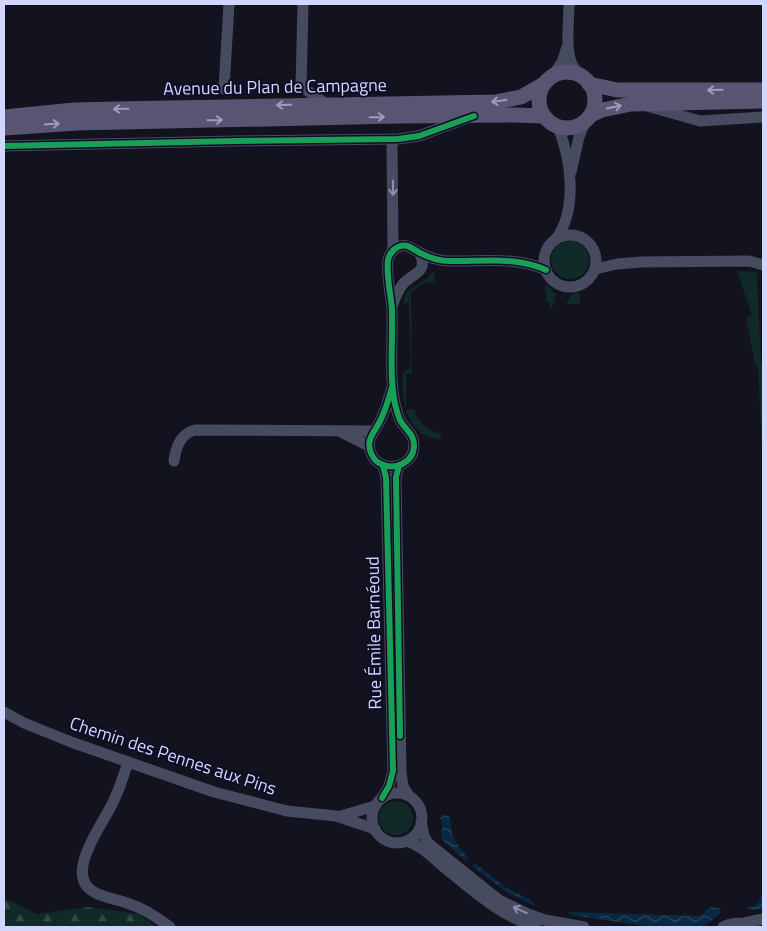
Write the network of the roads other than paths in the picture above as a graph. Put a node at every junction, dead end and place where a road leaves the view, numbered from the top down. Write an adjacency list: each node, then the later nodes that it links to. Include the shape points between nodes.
1 (229, 4): 7 (street)
2 (302, 4): 10 (street, via 301,86)
3 (569, 4): 4 (street)
4 (568, 33): 5 (street, via 564,58); 6 (street, via 570,59)
5 (548, 80): 6 (main road, via 564,72); 10 (main road, Avenue du Plan de Campagne, one-way to 10, via 521,97 495,102); 13 (main road, via 540,90 539,104)
6 (586, 80): 8 (main road, one-way to 6, via 617,90); 16 (main road, via 594,96)
7 (224, 89)
8 (763, 90)
9 (763, 101): 11 (main road)
10 (326, 104): 14 (main road, Avenue du Plan de Campagne, one-way to 14, via 74,110)
11 (638, 104): 15 (street, via 700,121); 16 (main road, one-way to 11, via 610,108)
12 (474, 116): 13 (main road, Avenue du Plan de Campagne); 18 (main road, Avenue du Plan de Campagne, one-way to 12); 19 (street, via 419,136)
13 (544, 116): 17 (main road)
14 (4, 117)
15 (763, 117)
16 (588, 118): 17 (main road, via 573,128); 22 (street, via 579,137)
17 (558, 126): 22 (street)
18 (10, 127): 20 (street)
19 (392, 139): 20 (street); 26 (street, one-way to 26)
20 (49, 144): 21 (street)
21 (4, 146)
22 (570, 178): 23 (street)
23 (570, 208): 24 (street); 25 (street)
24 (581, 236): 25 (street, via 572,234); 29 (street, via 593,247)
25 (556, 239): 27 (street)
26 (393, 250): 28 (street, via 409,246); 33 (street)
27 (547, 250): 30 (street); 37 (street)
28 (419, 252): 31 (street); 36 (street)
29 (596, 255): 32 (street); 35 (street)
30 (515, 261): 31 (street); 37 (street)
31 (446, 262): 36 (street, Rue Émile Barnéoud)
32 (628, 262): 34 (street, via 749,260); 35 (street)
33 (388, 266): 38 (street, via 398,278); 39 (street, Rue Émile Barnéoud)
34 (763, 266)
35 (595, 269): 37 (street, via 587,280 574,286 557,282)
36 (420, 270): 38 (street, Rue Émile Barnéoud)
37 (546, 270)
38 (408, 279): 39 (street, Rue Émile Barnéoud, via 396,295)
39 (392, 308): 40 (street, Rue Émile Barnéoud)
40 (392, 387): 41 (street, Rue Émile Barnéoud, via 397,414); 42 (street, Rue Émile Barnéoud)
41 (404, 426): 42 (street, via 391,422); 47 (street, Rue Émile Barnéoud, via 412,437 413,450 407,461)
42 (376, 429): 43 (street); 44 (street, Rue Émile Barnéoud)
43 (339, 431): 44 (street); 45 (street, via 195,430 181,438)
44 (369, 446): 46 (street, Rue Émile Barnéoud, via 372,457)
45 (174, 461)
46 (383, 465): 47 (street); 51 (street, Rue Émile Barnéoud, via 386,478 392,771 389,786)
47 (399, 466): 50 (street, Rue Émile Barnéoud, via 396,477 401,773)
48 (4, 712): 49 (street, Chemin des Pennes aux Pins, via 40,730)
49 (128, 762): 52 (street, Chemin des Pennes aux Pins, via 249,802 306,814); 58 (street, via 81,873 85,885 96,894 138,907)
50 (409, 796): 51 (street, via 396,793); 53 (street, via 420,809)
51 (378, 802): 52 (street, Chemin des Pennes aux Pins, via 361,811); 54 (street, via 372,822)
52 (336, 816): 54 (street, Chemin des Pennes aux Pins)
53 (421, 822): 55 (street, via 419,830); 60 (street, one-way to 53, via 546,920 498,900 428,843)
54 (375, 829): 55 (street, via 387,841)
55 (407, 841): 59 (street, via 422,849 499,910)
56 (763, 919): 57 (street)
57 (748, 925): 61 (street, via 736,923)
58 (170, 927)
59 (536, 927)
60 (584, 927)
61 (724, 927)

